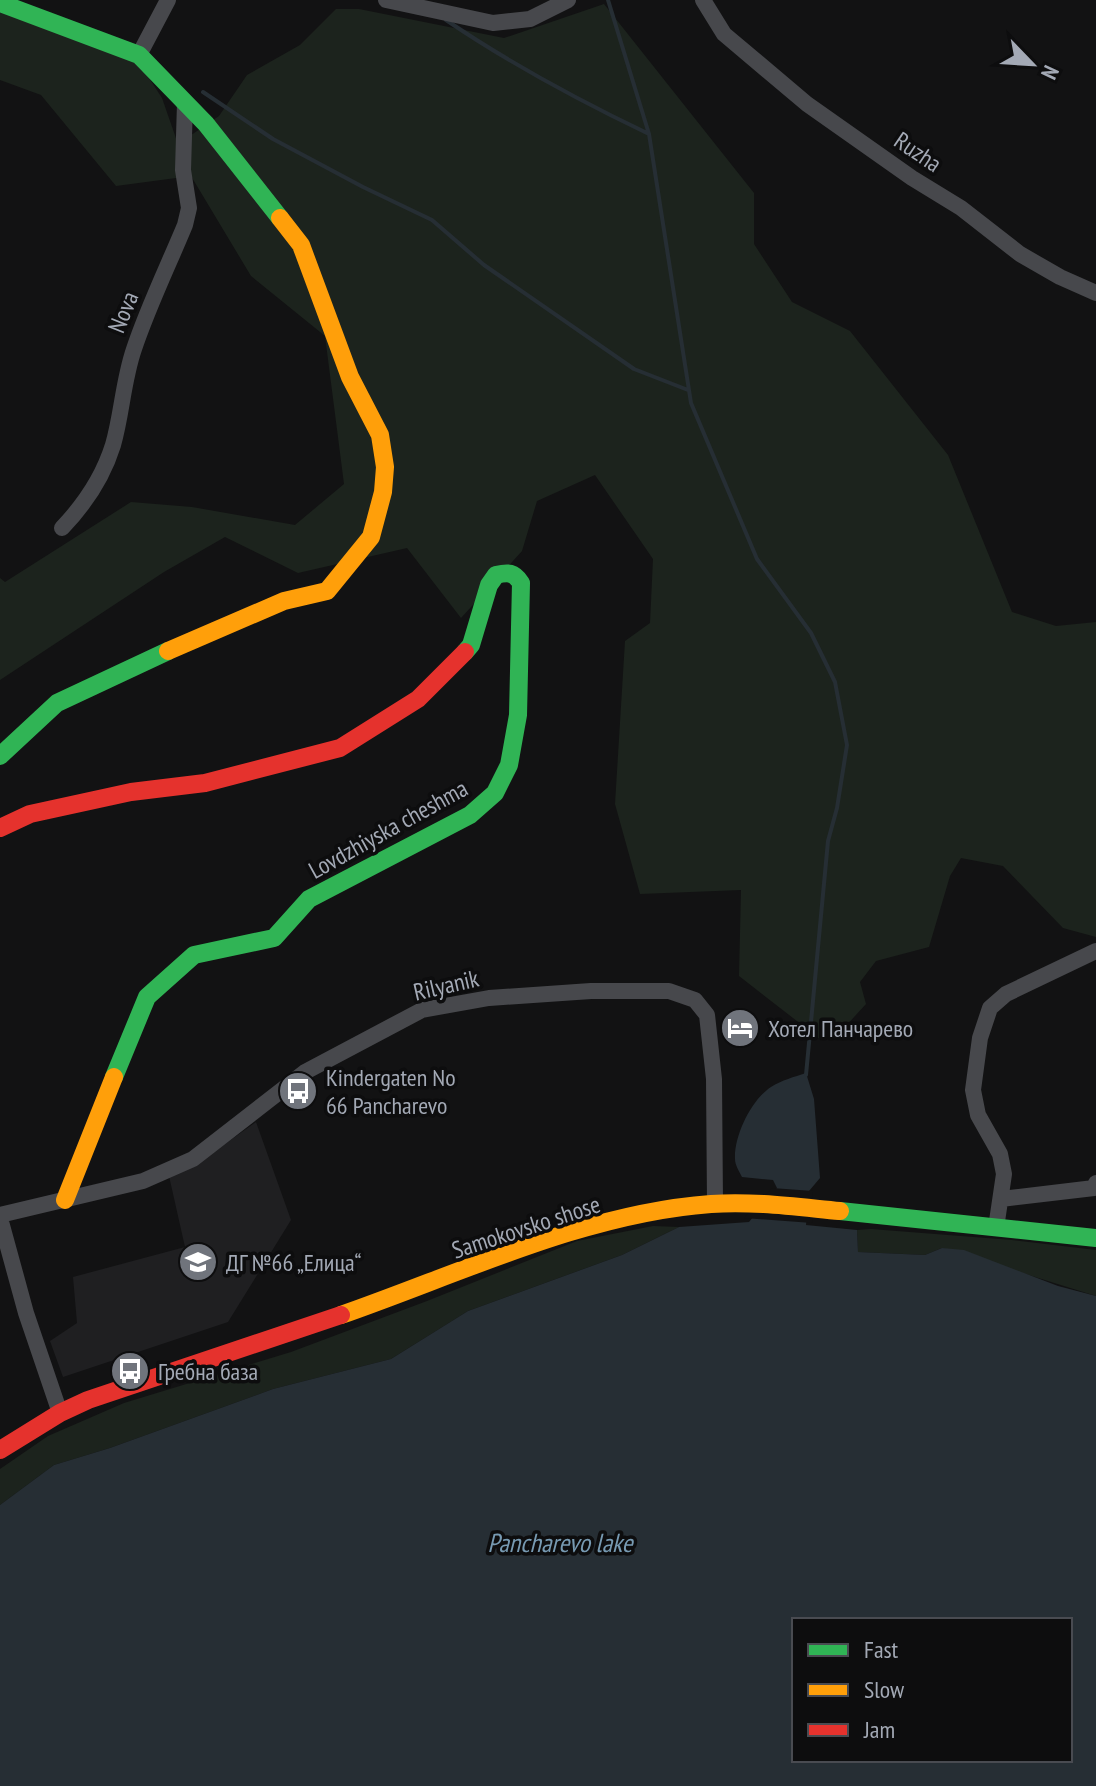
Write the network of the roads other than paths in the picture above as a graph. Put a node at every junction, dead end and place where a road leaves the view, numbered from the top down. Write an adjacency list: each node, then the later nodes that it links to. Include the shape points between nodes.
1 (168, 0): 6 (street)
2 (386, 0): 3 (street, via 493,23 530,19)
3 (568, 0)
4 (703, 0): 8 (street, Ruzha, via 724,34 807,104 1020,254)
5 (0, 3): 6 (street)
6 (139, 55): 7 (street)
7 (185, 103): 9 (street, Nova, via 185,225 125,375 113,445 94,488); 10 (street, via 301,245 350,377 380,435 385,467 375,526 327,591 284,601 57,703)
8 (1096, 293)
9 (62, 528)
10 (0, 756)
11 (0, 828): 15 (street, Lovdzhiyska cheshma, via 30,814 131,792 205,783 340,748 418,699 471,645 496,575 508,572 521,583 520,704 508,771 500,787 470,815 309,899 274,938 194,955 161,982 147,997)
12 (1096, 951): 14 (street, via 1006,994 990,1008 973,1090 978,1115 1000,1154)
13 (1096, 1183): 14 (street, via 1094,1188)
14 (1001, 1199): 18 (street)
15 (65, 1200): 16 (street, Rilyanik, via 143,1181 193,1159 305,1072 422,1010 489,998 669,991 695,1000 707,1015 714,1079); 17 (street, Rilyanik)
16 (715, 1204): 18 (street, Samokovsko shose, via 758,1203); 20 (street, Samokovsko shose, via 583,1231)
17 (0, 1217): 20 (street)
18 (996, 1228): 19 (street, Samokovsko shose)
19 (1096, 1238)
20 (60, 1413): 21 (street, Samokovsko shose)
21 (0, 1450)

